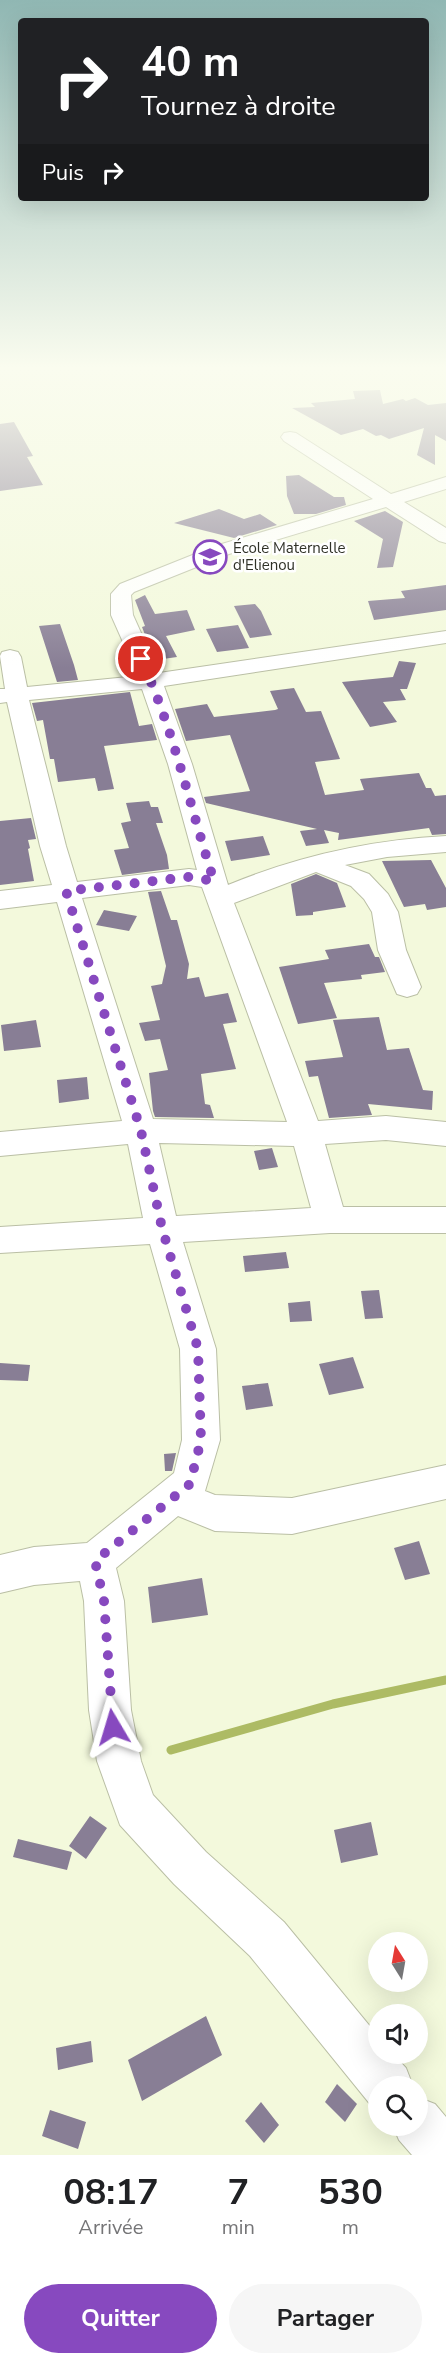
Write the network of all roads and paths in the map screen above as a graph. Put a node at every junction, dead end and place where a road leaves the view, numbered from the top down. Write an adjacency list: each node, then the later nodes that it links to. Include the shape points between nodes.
1 (334, 467): 3 (street)
2 (446, 483): 3 (street)
3 (388, 502): 4 (street); 7 (street, via 222,550 127,588 121,594 122,615)
4 (446, 537)
5 (446, 637): 7 (street)
6 (10, 657): 8 (street)
7 (151, 681): 8 (street); 11 (street)
8 (8, 696): 12 (street)
9 (446, 844): 10 (street, via 373,850)
10 (315, 863): 11 (street); 14 (street, via 360,880 375,894 385,912 392,950)
11 (217, 890): 12 (street, via 189,877); 16 (street)
12 (66, 891): 13 (street); 15 (street)
13 (0, 900)
14 (407, 987)
15 (141, 1131): 16 (street); 18 (street); 21 (street)
16 (307, 1134): 17 (street, via 386,1128); 19 (street)
17 (446, 1134)
18 (0, 1144)
19 (330, 1220): 20 (street); 21 (street)
20 (446, 1220)
21 (162, 1228): 22 (street); 24 (street, via 198,1349 201,1440 190,1484)
22 (0, 1240)
23 (446, 1482): 24 (street, via 292,1516 215,1513)
24 (176, 1497): 25 (street)
25 (95, 1561): 26 (street, via 34,1566); 27 (street, via 104,1601 110,1710 119,1761 136,1809 190,1868 267,1939)
26 (0, 1574)
27 (380, 2076)
28 (428, 2135): 29 (street)
29 (445, 2155)

